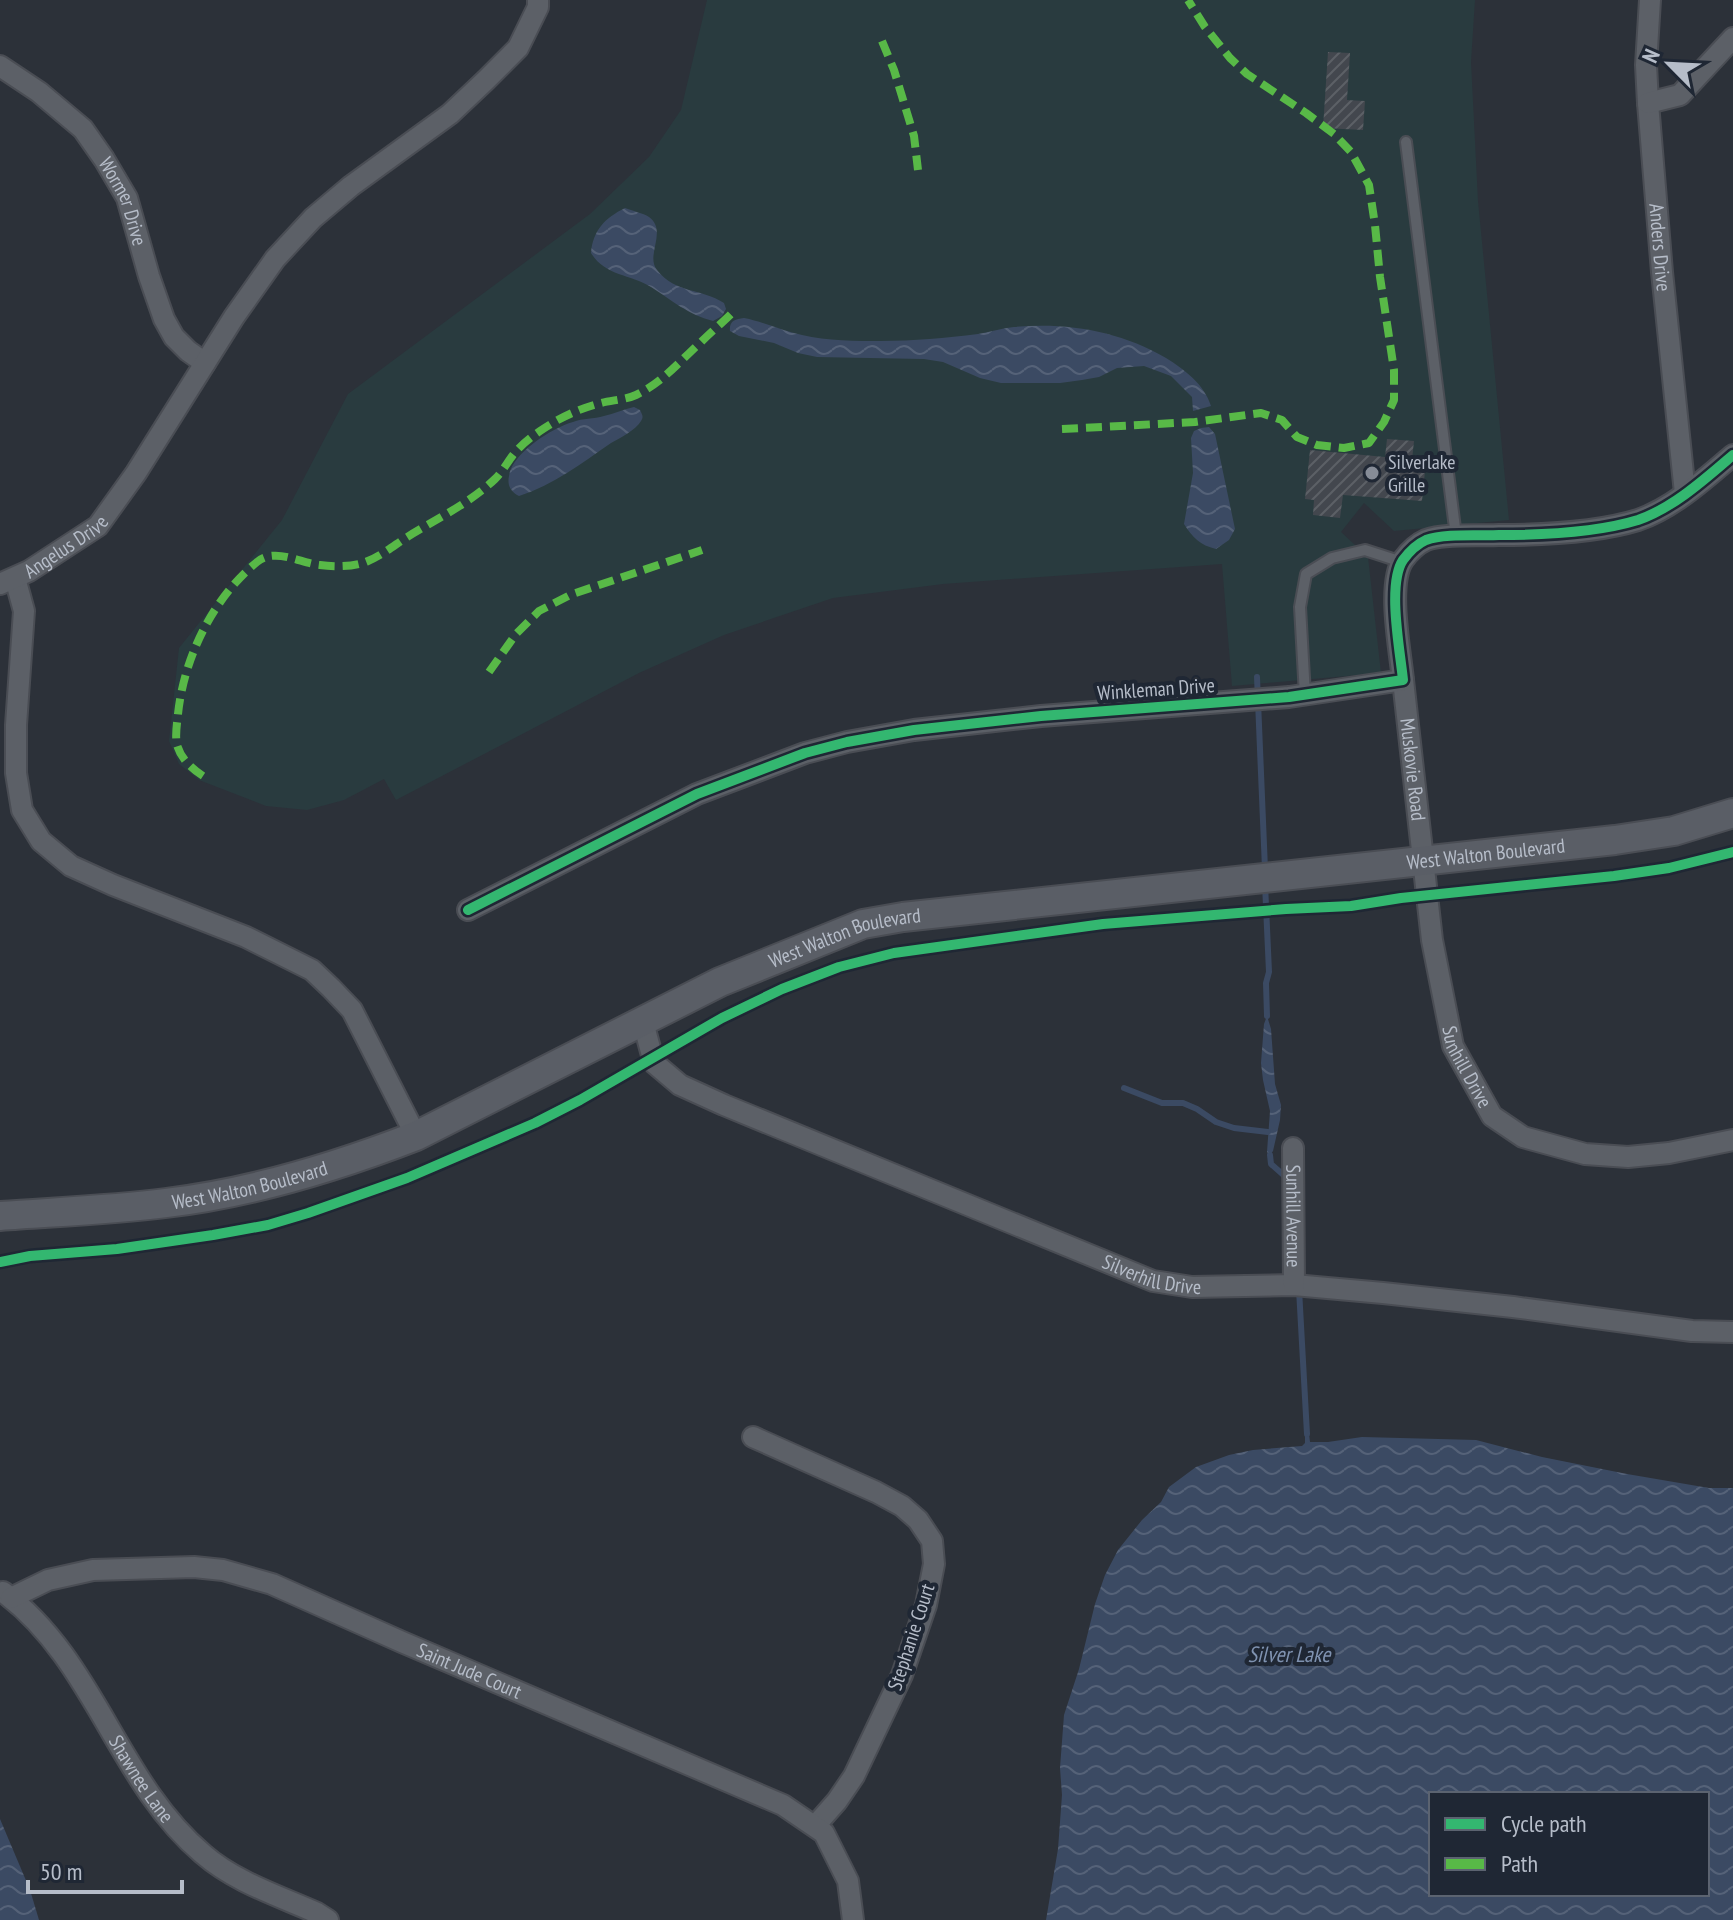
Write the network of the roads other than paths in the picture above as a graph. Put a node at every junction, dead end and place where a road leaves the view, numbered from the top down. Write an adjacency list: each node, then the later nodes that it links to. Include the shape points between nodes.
1 (538, 0): 7 (street, Angelus Drive, via 518,48 486,80 450,114 313,218 275,259)
2 (1650, 0): 5 (street, Anders Drive)
3 (1733, 38): 5 (street, via 1680,95)
4 (0, 66): 7 (street, Wormer Drive, via 83,129 127,198 164,319 174,337)
5 (1648, 103): 9 (street, Anders Drive)
6 (1406, 142): 10 (lane)
7 (205, 363): 12 (street, Angelus Drive, via 98,526)
8 (1733, 455): 9 (street)
9 (1685, 493): 10 (street, via 1646,516 1604,528)
10 (1456, 536): 11 (street, via 1426,540)
11 (1402, 562): 13 (street, via 1394,589); 14 (lane, via 1365,550 1332,558 1306,574 1300,607)
12 (7, 581): 19 (street, Angelus Drive, via 24,611 16,773 22,810 41,841 71,866 246,937 312,970 352,1010)
13 (1403, 680): 14 (street, Winkleman Drive); 16 (street, Muskovie Road)
14 (1305, 695): 17 (street, Winkleman Drive, via 1041,716 847,742 697,794)
15 (1733, 813): 16 (main road, West Walton Boulevard, via 1674,831)
16 (1424, 861): 18 (main road, West Walton Boulevard, via 863,924 720,982); 20 (street, Sunhill Drive, via 1432,940 1453,1046 1492,1116 1523,1137 1585,1154 1628,1157)
17 (468, 910)
18 (643, 1022): 19 (main road, West Walton Boulevard); 23 (street, Silverhill Drive, via 654,1063 680,1085 1153,1281 1192,1287)
19 (416, 1136): 22 (main road, West Walton Boulevard, via 255,1187 167,1203)
20 (1733, 1140)
21 (1293, 1148): 23 (street, Sunhill Avenue)
22 (0, 1216)
23 (1294, 1285): 24 (street, Silverhill Drive)
24 (1733, 1332)
25 (753, 1437): 27 (street, Stephanie Court, via 902,1506 932,1541 934,1564 926,1605 902,1675 854,1776)
26 (5, 1594): 27 (street, Saint Jude Court, via 93,1570 194,1567 272,1584 753,1791); 28 (street, Shawnee Lane, via 43,1628 150,1794 201,1853 222,1870)
27 (815, 1826): 29 (street, Saint Jude Court, via 824,1833 848,1881)
28 (328, 1920)
29 (853, 1920)

